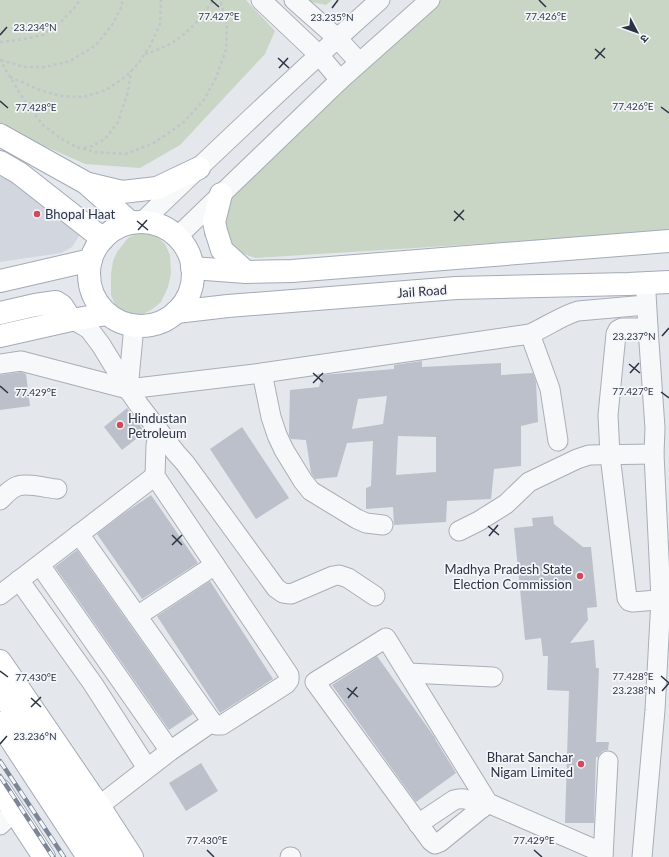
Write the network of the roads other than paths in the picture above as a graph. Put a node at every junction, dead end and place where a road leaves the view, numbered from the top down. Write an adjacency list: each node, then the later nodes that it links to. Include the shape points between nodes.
1 (261, 0): 6 (street)
2 (294, 0): 5 (street)
3 (380, 0): 5 (street)
4 (430, 0): 7 (street)
5 (337, 38): 6 (street); 7 (street)
6 (318, 55): 8 (street); 11 (street)
7 (359, 62): 8 (street)
8 (340, 80): 13 (street)
9 (0, 135): 12 (main road)
10 (0, 162): 16 (main road, via 19,173)
11 (199, 168): 12 (main road, via 157,188 122,192); 14 (street)
12 (86, 183): 14 (main road)
13 (220, 194): 15 (street); 21 (main road, via 214,222 222,250)
14 (136, 223): 15 (main road, via 154,224); 16 (main road, via 119,227)
15 (177, 237): 20 (main road, via 186,249)
16 (103, 239): 18 (main road)
17 (669, 241): 21 (main road, via 292,271)
18 (91, 260): 19 (main road); 30 (main road, via 88,277 91,288 97,302)
19 (68, 265): 22 (main road); 25 (main road, via 60,277)
20 (192, 268): 21 (main road); 28 (main road, via 192,287)
21 (246, 272)
22 (0, 281)
23 (669, 282): 24 (main road, Jail Road)
24 (646, 283): 27 (street); 28 (main road, Jail Road, via 456,288)
25 (55, 292): 26 (main road, via 28,289); 29 (main road, via 35,305); 31 (main road)
26 (0, 294)
27 (646, 305): 33 (street); 34 (street, via 578,310)
28 (176, 312): 32 (main road, via 172,316 144,326)
29 (0, 313)
30 (107, 314): 31 (main road); 32 (main road, via 119,322)
31 (73, 320): 35 (main road); 39 (street, via 89,329)
32 (134, 326): 39 (street)
33 (648, 328): 41 (street); 44 (street, via 622,328 616,334 608,415)
34 (530, 334): 38 (street); 42 (street, via 550,389)
35 (9, 335): 36 (street)
36 (21, 361): 37 (street); 39 (street)
37 (0, 364)
38 (262, 373): 39 (street); 48 (street, via 277,435 303,481 311,491 357,519)
39 (128, 389): 40 (street)
40 (156, 427): 45 (street); 55 (street, via 276,588 283,593 291,594 340,575)
41 (662, 428): 43 (street)
42 (558, 441)
43 (654, 454): 44 (street); 56 (street)
44 (610, 455): 49 (street, via 577,458 529,482 506,504); 56 (street, via 627,598 632,602)
45 (155, 476): 50 (street); 52 (street)
46 (57, 489): 47 (street, via 17,486)
47 (0, 500)
48 (383, 525)
49 (459, 531)
50 (79, 534): 51 (street); 57 (street)
51 (40, 564): 53 (street); 59 (street)
52 (215, 565): 57 (street); 68 (street, via 289,680 222,725)
53 (19, 580): 54 (street); 60 (street)
54 (0, 596)
55 (375, 596)
56 (665, 599): 58 (street)
57 (137, 616): 68 (street)
58 (664, 639): 67 (street)
59 (93, 641): 60 (street); 62 (street)
60 (73, 656): 65 (street)
61 (0, 661): 74 (main road)
62 (113, 671): 65 (street); 70 (street)
63 (408, 673): 64 (street); 75 (street); 77 (street, via 386,638 315,682)
64 (493, 677)
65 (93, 684): 72 (street)
66 (0, 691): 81 (main road)
67 (662, 711): 83 (street)
68 (212, 722): 70 (street)
69 (0, 723): 80 (main road)
70 (170, 752): 72 (street)
71 (608, 761): 78 (street)
72 (147, 768): 74 (street)
73 (0, 790): 76 (main road)
74 (99, 806): 82 (main road)
75 (485, 806): 77 (street, via 459,798); 77 (street, via 436,844 431,842); 78 (street)
76 (7, 818): 79 (main road)
77 (418, 824)
78 (603, 855)
79 (44, 857)
80 (88, 857)
81 (112, 857)
82 (132, 857)
83 (642, 857)

